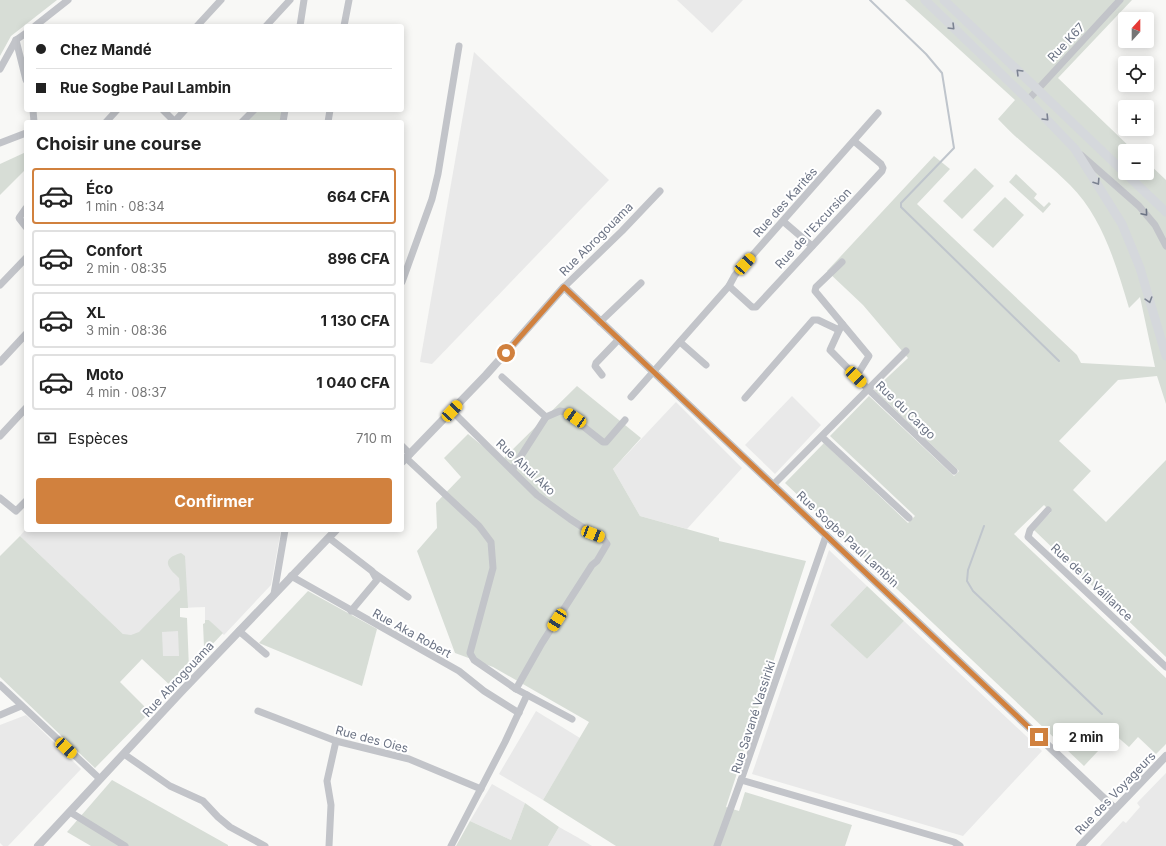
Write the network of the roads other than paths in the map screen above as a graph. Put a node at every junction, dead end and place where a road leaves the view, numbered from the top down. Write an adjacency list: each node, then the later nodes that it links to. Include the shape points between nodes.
1 (68, 0): 9 (street)
2 (221, 0): 10 (street)
3 (290, 0): 11 (street)
4 (304, 0): 12 (street)
5 (349, 0): 13 (street)
6 (925, 0): 20 (main road, one-way to 20)
7 (944, 0): 19 (main road, one-way to 7)
8 (1120, 0): 19 (street, Rue K67)
9 (38, 24)
10 (199, 24)
11 (268, 24)
12 (300, 24)
13 (344, 24)
14 (24, 34): 15 (street)
15 (16, 40): 17 (street); 18 (street)
16 (460, 46): 47 (street, via 435,186)
17 (0, 69)
18 (24, 72)
19 (1037, 90): 20 (street, Rue K67); 26 (main road)
20 (1028, 100): 31 (main road, one-way to 31)
21 (115, 112): 27 (street)
22 (165, 112): 28 (street)
23 (183, 112): 29 (street)
24 (252, 112): 30 (street)
25 (878, 113): 33 (street, Rue des Karités)
26 (1068, 119): 31 (main road); 36 (main road)
27 (108, 120)
28 (173, 120)
29 (177, 120)
30 (244, 120)
31 (1056, 129): 35 (main road)
32 (24, 134): 34 (street)
33 (854, 141): 41 (street, Rue des Karités); 44 (street, Rue de l'Excursion, via 881,164 882,171)
34 (0, 143)
35 (1075, 149): 43 (street, one-way to 43, via 1139,206 1155,225); 58 (main road, one-way to 58, via 1122,224 1140,268)
36 (1118, 166)
37 (1132, 180): 40 (main road)
38 (660, 191): 51 (street, Rue Abrogouama)
39 (24, 211): 42 (street, via 19,218)
40 (1166, 212)
41 (784, 222): 44 (street); 50 (street, Rue des Karités, via 735,275)
42 (24, 224)
43 (1166, 244)
44 (812, 246): 50 (street, Rue de l'Excursion, via 756,306 752,307)
45 (842, 262): 53 (street, via 815,291)
46 (24, 263): 49 (street)
47 (404, 276)
48 (641, 282): 52 (street)
49 (0, 285)
50 (729, 286): 56 (street, Rue des Karités)
51 (564, 287): 52 (street, Rue Sogbe Paul Lambin); 69 (street, Rue Abrogouama)
52 (600, 322): 55 (street, Rue Sogbe Paul Lambin)
53 (840, 327): 64 (street, Rue du Cargo, via 830,350); 64 (street, via 869,356); 67 (street, via 813,320)
54 (24, 336): 59 (street)
55 (619, 339): 61 (street, Rue Sogbe Paul Lambin); 62 (street, via 596,363 595,366)
56 (680, 342): 60 (street); 61 (street, Rue des Karités)
57 (906, 352): 65 (street)
58 (1166, 356)
59 (0, 362)
60 (706, 365)
61 (654, 373): 66 (street, Rue des Karités); 77 (street, Rue Sogbe Paul Lambin)
62 (602, 375)
63 (502, 377): 70 (street)
64 (856, 377): 65 (street, Rue du Cargo)
65 (868, 390): 73 (street); 76 (street, Rue du Cargo)
66 (631, 397)
67 (745, 398)
68 (24, 410): 72 (street)
69 (452, 411): 74 (street, Rue Abrogouama); 75 (street, Rue Ahui Ako)
70 (546, 417): 71 (street, via 560,411 565,412 603,442 611,438); 75 (street)
71 (625, 420)
72 (0, 436)
73 (822, 437): 77 (street); 81 (street)
74 (406, 458): 95 (street, via 479,526 491,542 493,568 470,653 474,660)
75 (512, 470): 95 (street, Rue Ahui Ako, via 537,495 593,534 602,537 607,544 542,643)
76 (954, 471)
77 (773, 485): 84 (street, Rue Sogbe Paul Lambin)
78 (0, 498): 79 (street, via 16,511)
79 (24, 503)
80 (1048, 510): 93 (street, Rue de la Vaillance, via 1030,530 1028,536)
81 (909, 518)
82 (285, 532): 88 (street)
83 (334, 532): 85 (street, Rue Abrogouama)
84 (826, 536): 106 (street, Rue Savané Vassiriki); 108 (street, Rue Sogbe Paul Lambin)
85 (329, 538): 86 (street); 87 (street, Rue Abrogouama)
86 (372, 572): 89 (street); 90 (street, via 377,580)
87 (291, 576): 88 (street, Rue Abrogouama); 90 (street, Rue Aka Robert)
88 (274, 594): 91 (street, Rue Abrogouama)
89 (408, 597)
90 (351, 611): 99 (street, Rue Aka Robert, via 459,671 484,691)
91 (239, 631): 92 (street); 103 (street, Rue Abrogouama)
92 (266, 654)
93 (1166, 667)
94 (0, 685): 97 (street)
95 (516, 689): 96 (street)
96 (527, 695): 99 (street); 101 (street)
97 (21, 706): 100 (street); 105 (street)
98 (258, 711): 102 (street, Rue des Oies)
99 (519, 713): 107 (street)
100 (0, 715)
101 (572, 719)
102 (336, 741): 107 (street, Rue des Oies, via 375,749 409,760); 113 (street, via 327,781 331,805)
103 (124, 754): 105 (street, Rue Abrogouama); 112 (street, via 170,786 202,801 230,827)
104 (1166, 756): 108 (street, Rue des Voyageurs)
105 (100, 779): 109 (street, Rue Abrogouama)
106 (741, 780): 115 (street); 116 (street, Rue Savané Vassiriki, via 954,842)
107 (481, 789): 114 (street)
108 (1115, 809): 117 (street, Rue des Voyageurs)
109 (70, 812): 110 (street, Rue Abrogouama); 111 (street)
110 (38, 846)
111 (125, 846)
112 (265, 846)
113 (329, 846)
114 (451, 846)
115 (717, 846)
116 (960, 846)
117 (1080, 846)

